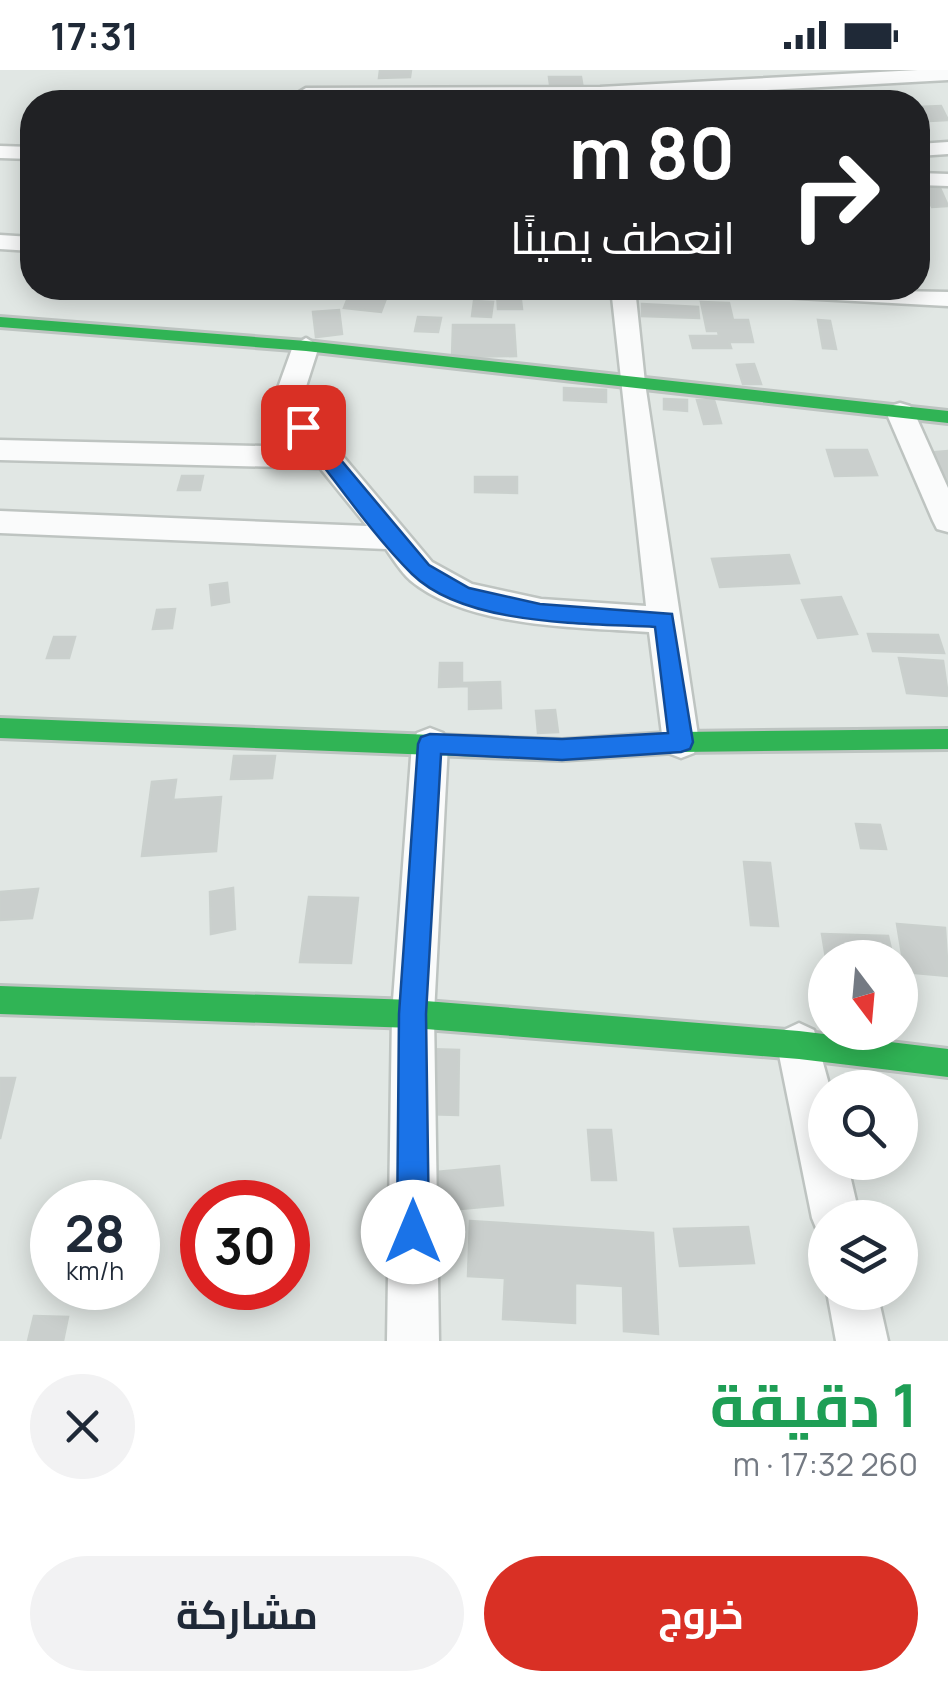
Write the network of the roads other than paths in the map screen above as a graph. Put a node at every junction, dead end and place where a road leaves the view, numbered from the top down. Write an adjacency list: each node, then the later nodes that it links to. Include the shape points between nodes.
1 (948, 74): 2 (street)
2 (716, 90)
3 (624, 300): 6 (street)
4 (0, 322): 5 (street)
5 (306, 346): 6 (street); 10 (street, via 289,396)
6 (632, 383): 7 (street); 14 (street)
7 (900, 412): 8 (street); 11 (street)
8 (948, 417)
9 (0, 450): 10 (street)
10 (328, 458): 13 (street)
11 (948, 521)
12 (0, 522): 13 (street)
13 (392, 538): 14 (street, via 422,571 464,596 540,612)
14 (665, 620): 17 (street)
15 (0, 728): 18 (street)
16 (948, 739): 17 (street)
17 (681, 742): 18 (street, via 562,750)
18 (430, 744): 20 (street)
19 (0, 1000): 20 (street)
20 (412, 1014): 21 (street); 25 (street)
21 (798, 1045): 22 (street); 23 (street)
22 (948, 1063)
23 (832, 1200)
24 (856, 1310): 26 (street)
25 (413, 1341)
26 (862, 1341)

